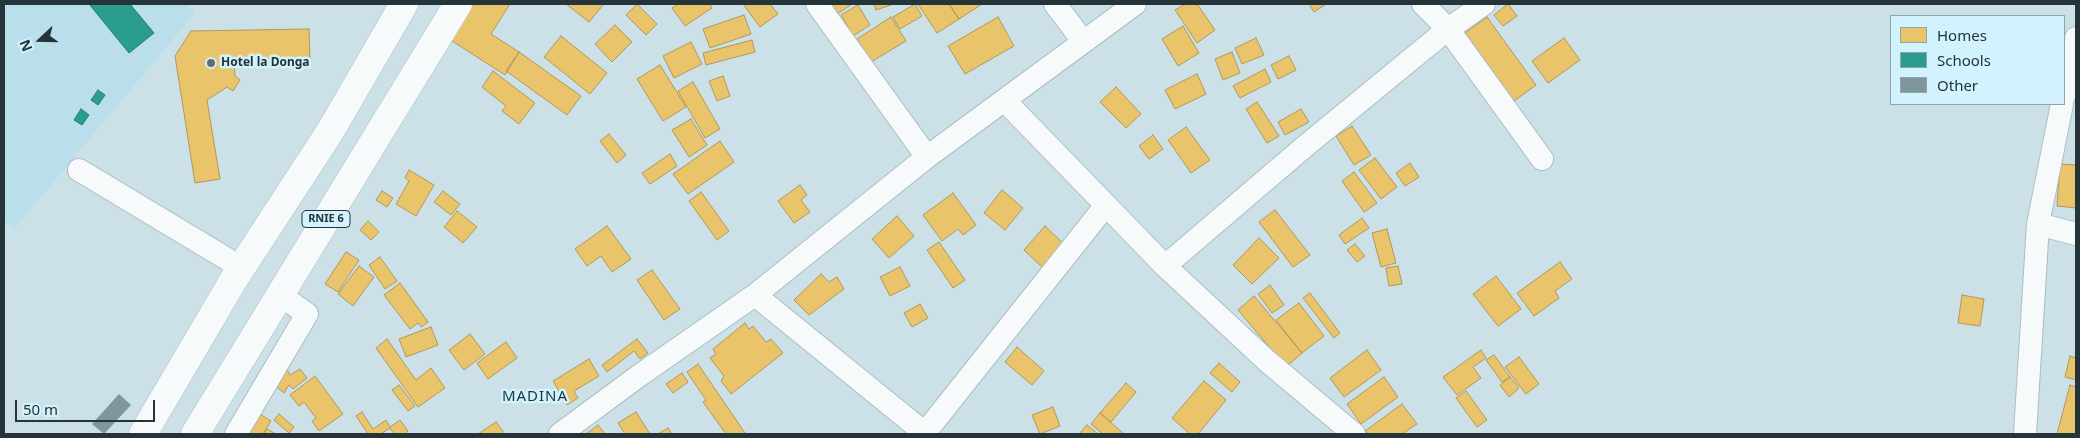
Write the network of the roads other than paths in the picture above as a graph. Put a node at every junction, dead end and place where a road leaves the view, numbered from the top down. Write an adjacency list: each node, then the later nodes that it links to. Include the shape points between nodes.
1 (404, 4): 14 (main road)
2 (458, 4): 15 (main road, RNIE 6)
3 (817, 4): 16 (street)
4 (1055, 4): 10 (street)
5 (1135, 4): 10 (street)
6 (1423, 4): 8 (street)
7 (1484, 4): 8 (street)
8 (1448, 29): 17 (street); 22 (street)
9 (2076, 38): 11 (street)
10 (1083, 41): 12 (street)
11 (2065, 91)
12 (1005, 101): 16 (street); 19 (street)
13 (2062, 105): 20 (street)
14 (331, 130): 15 (main road); 23 (main road)
15 (365, 154): 24 (main road, RNIE 6)
16 (927, 157): 25 (street)
17 (1542, 159)
18 (79, 170): 23 (street)
19 (1106, 205): 22 (street); 30 (street)
20 (2038, 224): 21 (street); 32 (street)
21 (2076, 234)
22 (1165, 266): 31 (street, via 1267,361)
23 (242, 268): 26 (main road)
24 (279, 294): 27 (main road, RNIE 6); 28 (street, via 307,314)
25 (755, 295): 29 (street); 30 (street)
26 (143, 434)
27 (195, 434)
28 (236, 434)
29 (560, 434)
30 (925, 434)
31 (1354, 434)
32 (2025, 434)

